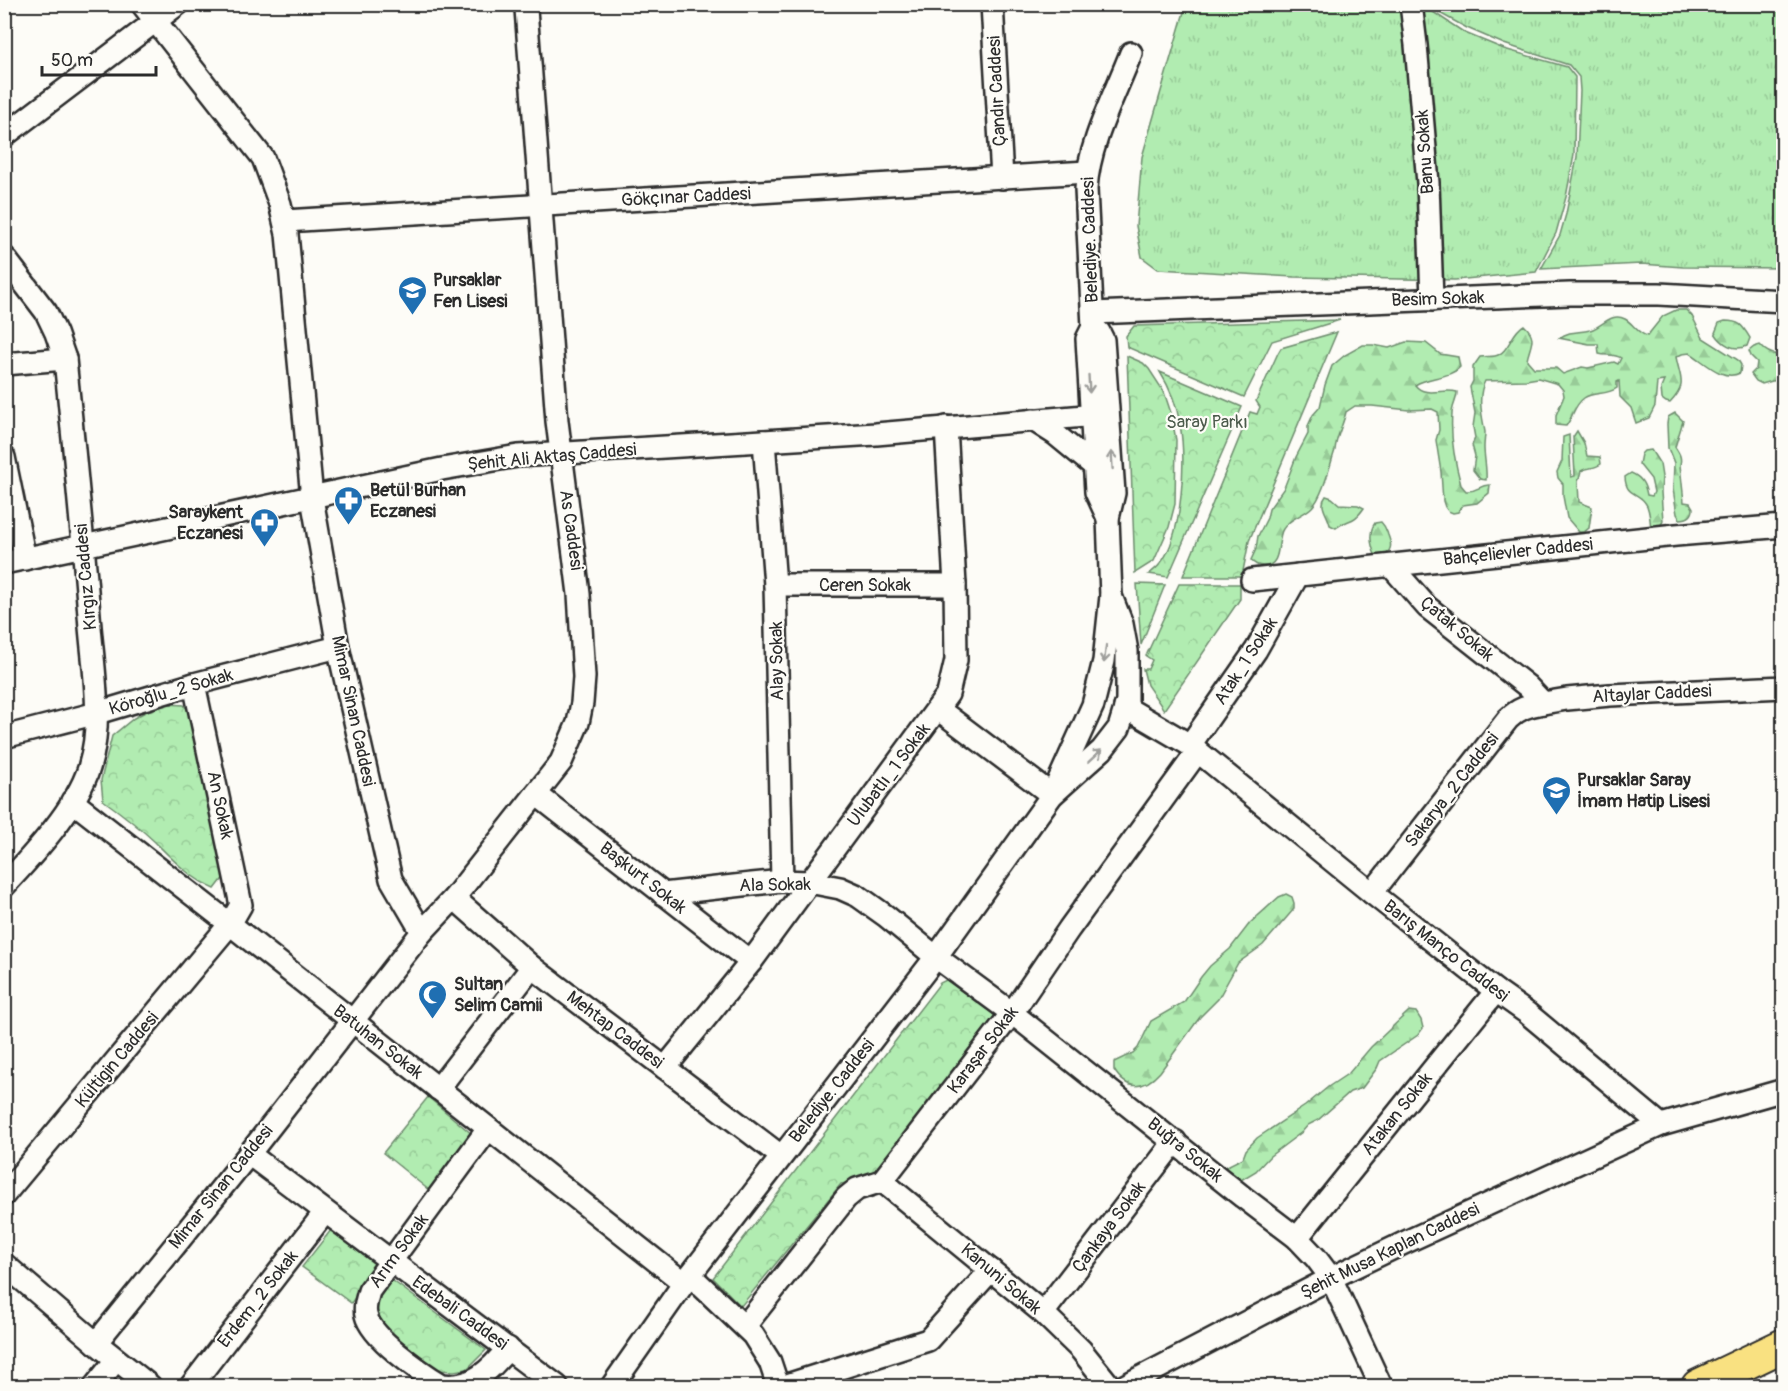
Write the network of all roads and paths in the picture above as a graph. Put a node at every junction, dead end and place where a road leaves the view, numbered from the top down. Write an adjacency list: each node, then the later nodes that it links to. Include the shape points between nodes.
1 (142, 4): 6 (street, Mimar Sinan Caddesi)
2 (178, 4): 6 (street)
3 (524, 4): 11 (street, As Caddesi)
4 (992, 4): 10 (street, Çandır Caddesi)
5 (1411, 4): 14 (street, Banu Sokak, via 1428,183)
6 (155, 21): 8 (street); 12 (street, Mimar Sinan Caddesi, via 263,158)
7 (1131, 53): 9 (street, Belediye. Caddesi, via 1093,147)
8 (4, 136)
9 (1087, 172): 10 (street, Gökçınar Caddesi); 16 (street, Belediye. Caddesi)
10 (1002, 178): 11 (street, Gökçınar Caddesi)
11 (541, 206): 12 (street, Gökçınar Caddesi); 23 (street, As Caddesi)
12 (285, 221): 26 (street, Mimar Sinan Caddesi)
13 (4, 257): 17 (street, Kırgız Caddesi, via 46,312)
14 (1432, 300): 15 (street, Besim Sokak, via 1619,294); 16 (street, Besim Sokak)
15 (1784, 301)
16 (1093, 320): 19 (street, Belediye. Caddesi, via 1103,340)
17 (65, 358): 18 (street); 29 (street, Kırgız Caddesi)
18 (4, 364)
19 (1099, 415): 20 (street, Şehit Ali Aktaş Caddesi); 25 (street, Belediye. Caddesi); 27 (street, Belediye. Caddesi, one-way to 19, via 1114,493)
20 (1033, 420): 21 (street, Şehit Ali Aktaş Caddesi); 25 (street)
21 (946, 427): 22 (street, Şehit Ali Aktaş Caddesi); 35 (street, Ulubatlı_1 Sokak)
22 (764, 441): 23 (street, Şehit Ali Aktaş Caddesi); 34 (street, Alay Sokak)
23 (561, 453): 26 (street, Şehit Ali Aktaş Caddesi, via 461,465); 46 (street, As Caddesi, via 579,594 584,677 578,723 561,762)
24 (4, 457): 30 (street)
25 (1094, 466): 27 (street, Belediye. Caddesi, via 1096,492)
26 (312, 498): 29 (street, Şehit Ali Aktaş Caddesi); 37 (street, Mimar Sinan Caddesi)
27 (1108, 518): 36 (street, Belediye. Caddesi)
28 (1784, 526): 31 (street, Bahçelievler Caddesi)
29 (84, 547): 30 (street, Şehit Ali Aktaş Caddesi); 43 (street, Kırgız Caddesi)
30 (15, 561)
31 (1391, 566): 32 (street, Bahçelievler Caddesi); 40 (street, Çatak Sokak, via 1427,607)
32 (1298, 575): 33 (street, Bahçelievler Caddesi); 45 (street, Atak_1 Sokak)
33 (1252, 580)
34 (775, 585): 35 (street, Ceren Sokak); 49 (street, Alay Sokak)
35 (955, 585): 42 (street, Ulubatlı_1 Sokak, via 956,660 948,694)
36 (1111, 596): 41 (street, via 1127,651); 47 (street, one-way to 47, via 1104,661 1094,705)
37 (338, 647): 38 (street, Köroğlu_2 Sokak); 56 (street, Mimar Sinan Caddesi, via 391,879)
38 (194, 684): 43 (street, Köroğlu_2 Sokak); 55 (street, An Sokak, via 241,905)
39 (1784, 687): 40 (street, Altaylar Caddesi, via 1610,695)
40 (1543, 703): 52 (street, Sakarya_2 Caddesi, via 1516,710 1508,718)
41 (1125, 707): 45 (street, Barış Manço Caddesi); 47 (street, one-way to 41, via 1102,750 1119,728)
42 (938, 710): 47 (street); 50 (street, Ulubatlı_1 Sokak)
43 (97, 714): 44 (street, Köroğlu_2 Sokak); 48 (street, Kırgız Caddesi, via 89,769)
44 (4, 737)
45 (1194, 748): 52 (street, Barış Manço Caddesi); 61 (street, Karaşar Sokak)
46 (536, 794): 53 (street, Başkurt Sokak); 54 (street, As Caddesi)
47 (1052, 795): 57 (street, Belediye. Caddesi)
48 (72, 801): 51 (street, Kırgız Caddesi, via 59,823); 55 (street, Batuhan Sokak)
49 (782, 881): 50 (street, Ala Sokak); 53 (street, Ala Sokak)
50 (809, 882): 57 (street, Ala Sokak, via 858,896); 58 (street, Ulubatlı_1 Sokak)
51 (4, 886)
52 (1372, 893): 60 (street, Barış Manço Caddesi)
53 (663, 894): 58 (street, Başkurt Sokak)
54 (454, 898): 56 (street, As Caddesi); 59 (street, Mehtap Caddesi)
55 (230, 924): 62 (street, Batuhan Sokak); 72 (street, Kültigin Caddesi)
56 (422, 932): 62 (street, Mimar Sinan Caddesi)
57 (936, 957): 61 (street, Buğra Sokak); 70 (street, Belediye. Caddesi)
58 (751, 962): 63 (street, Ulubatlı_1 Sokak)
59 (532, 967): 63 (street, Mehtap Caddesi); 64 (street)
60 (1496, 991): 66 (street, Barış Manço Caddesi); 74 (street, Atakan Sokak)
61 (1012, 1013): 68 (street, Buğra Sokak); 71 (street, Karaşar Sokak)
62 (352, 1022): 64 (street, Batuhan Sokak); 69 (street, Mimar Sinan Caddesi)
63 (665, 1068): 70 (street, Mehtap Caddesi)
64 (438, 1089): 67 (street, Batuhan Sokak)
65 (1784, 1090): 66 (street)
66 (1661, 1125): 78 (street, Şehit Musa Kaplan Caddesi)
67 (488, 1129): 75 (street, Arım Sokak); 79 (street, Batuhan Sokak)
68 (1175, 1141): 74 (street, Buğra Sokak); 80 (street, Çankaya Sokak)
69 (249, 1154): 73 (street, Edebali Caddesi); 82 (street, Mimar Sinan Caddesi)
70 (781, 1156): 79 (street, Belediye. Caddesi)
71 (882, 1181): 77 (street, Kanuni Sokak); 81 (street, via 857,1189 846,1198)
72 (4, 1195)
73 (325, 1212): 75 (street, Edebali Caddesi); 89 (street, Erdem_2 Sokak)
74 (1297, 1238): 78 (street, Buğra Sokak)
75 (391, 1262): 84 (street, Edebali Caddesi); 84 (street, Arım Sokak, via 369,1291 366,1314 370,1327 432,1379 442,1385 465,1384 494,1366)
76 (7, 1270): 82 (street)
77 (991, 1270): 80 (street, Kanuni Sokak); 93 (street, via 928,1340)
78 (1330, 1278): 95 (street, Şehit Musa Kaplan Caddesi); 96 (street, Buğra Sokak)
79 (687, 1279): 81 (street, Batuhan Sokak); 91 (street, Belediye. Caddesi)
80 (1043, 1313): 94 (street, Kanuni Sokak)
81 (745, 1326): 92 (street, Batuhan Sokak, via 770,1362)
82 (96, 1343): 85 (street)
83 (1784, 1345): 97 (highway)
84 (508, 1348): 90 (street, Edebali Caddesi)
85 (116, 1360): 87 (street); 88 (street)
86 (1784, 1369): 98 (highway)
87 (95, 1386)
88 (150, 1386)
89 (191, 1386)
90 (557, 1386)
91 (612, 1386)
92 (778, 1386)
93 (784, 1386)
94 (1110, 1386)
95 (1124, 1386)
96 (1381, 1386)
97 (1698, 1386)
98 (1738, 1386)

